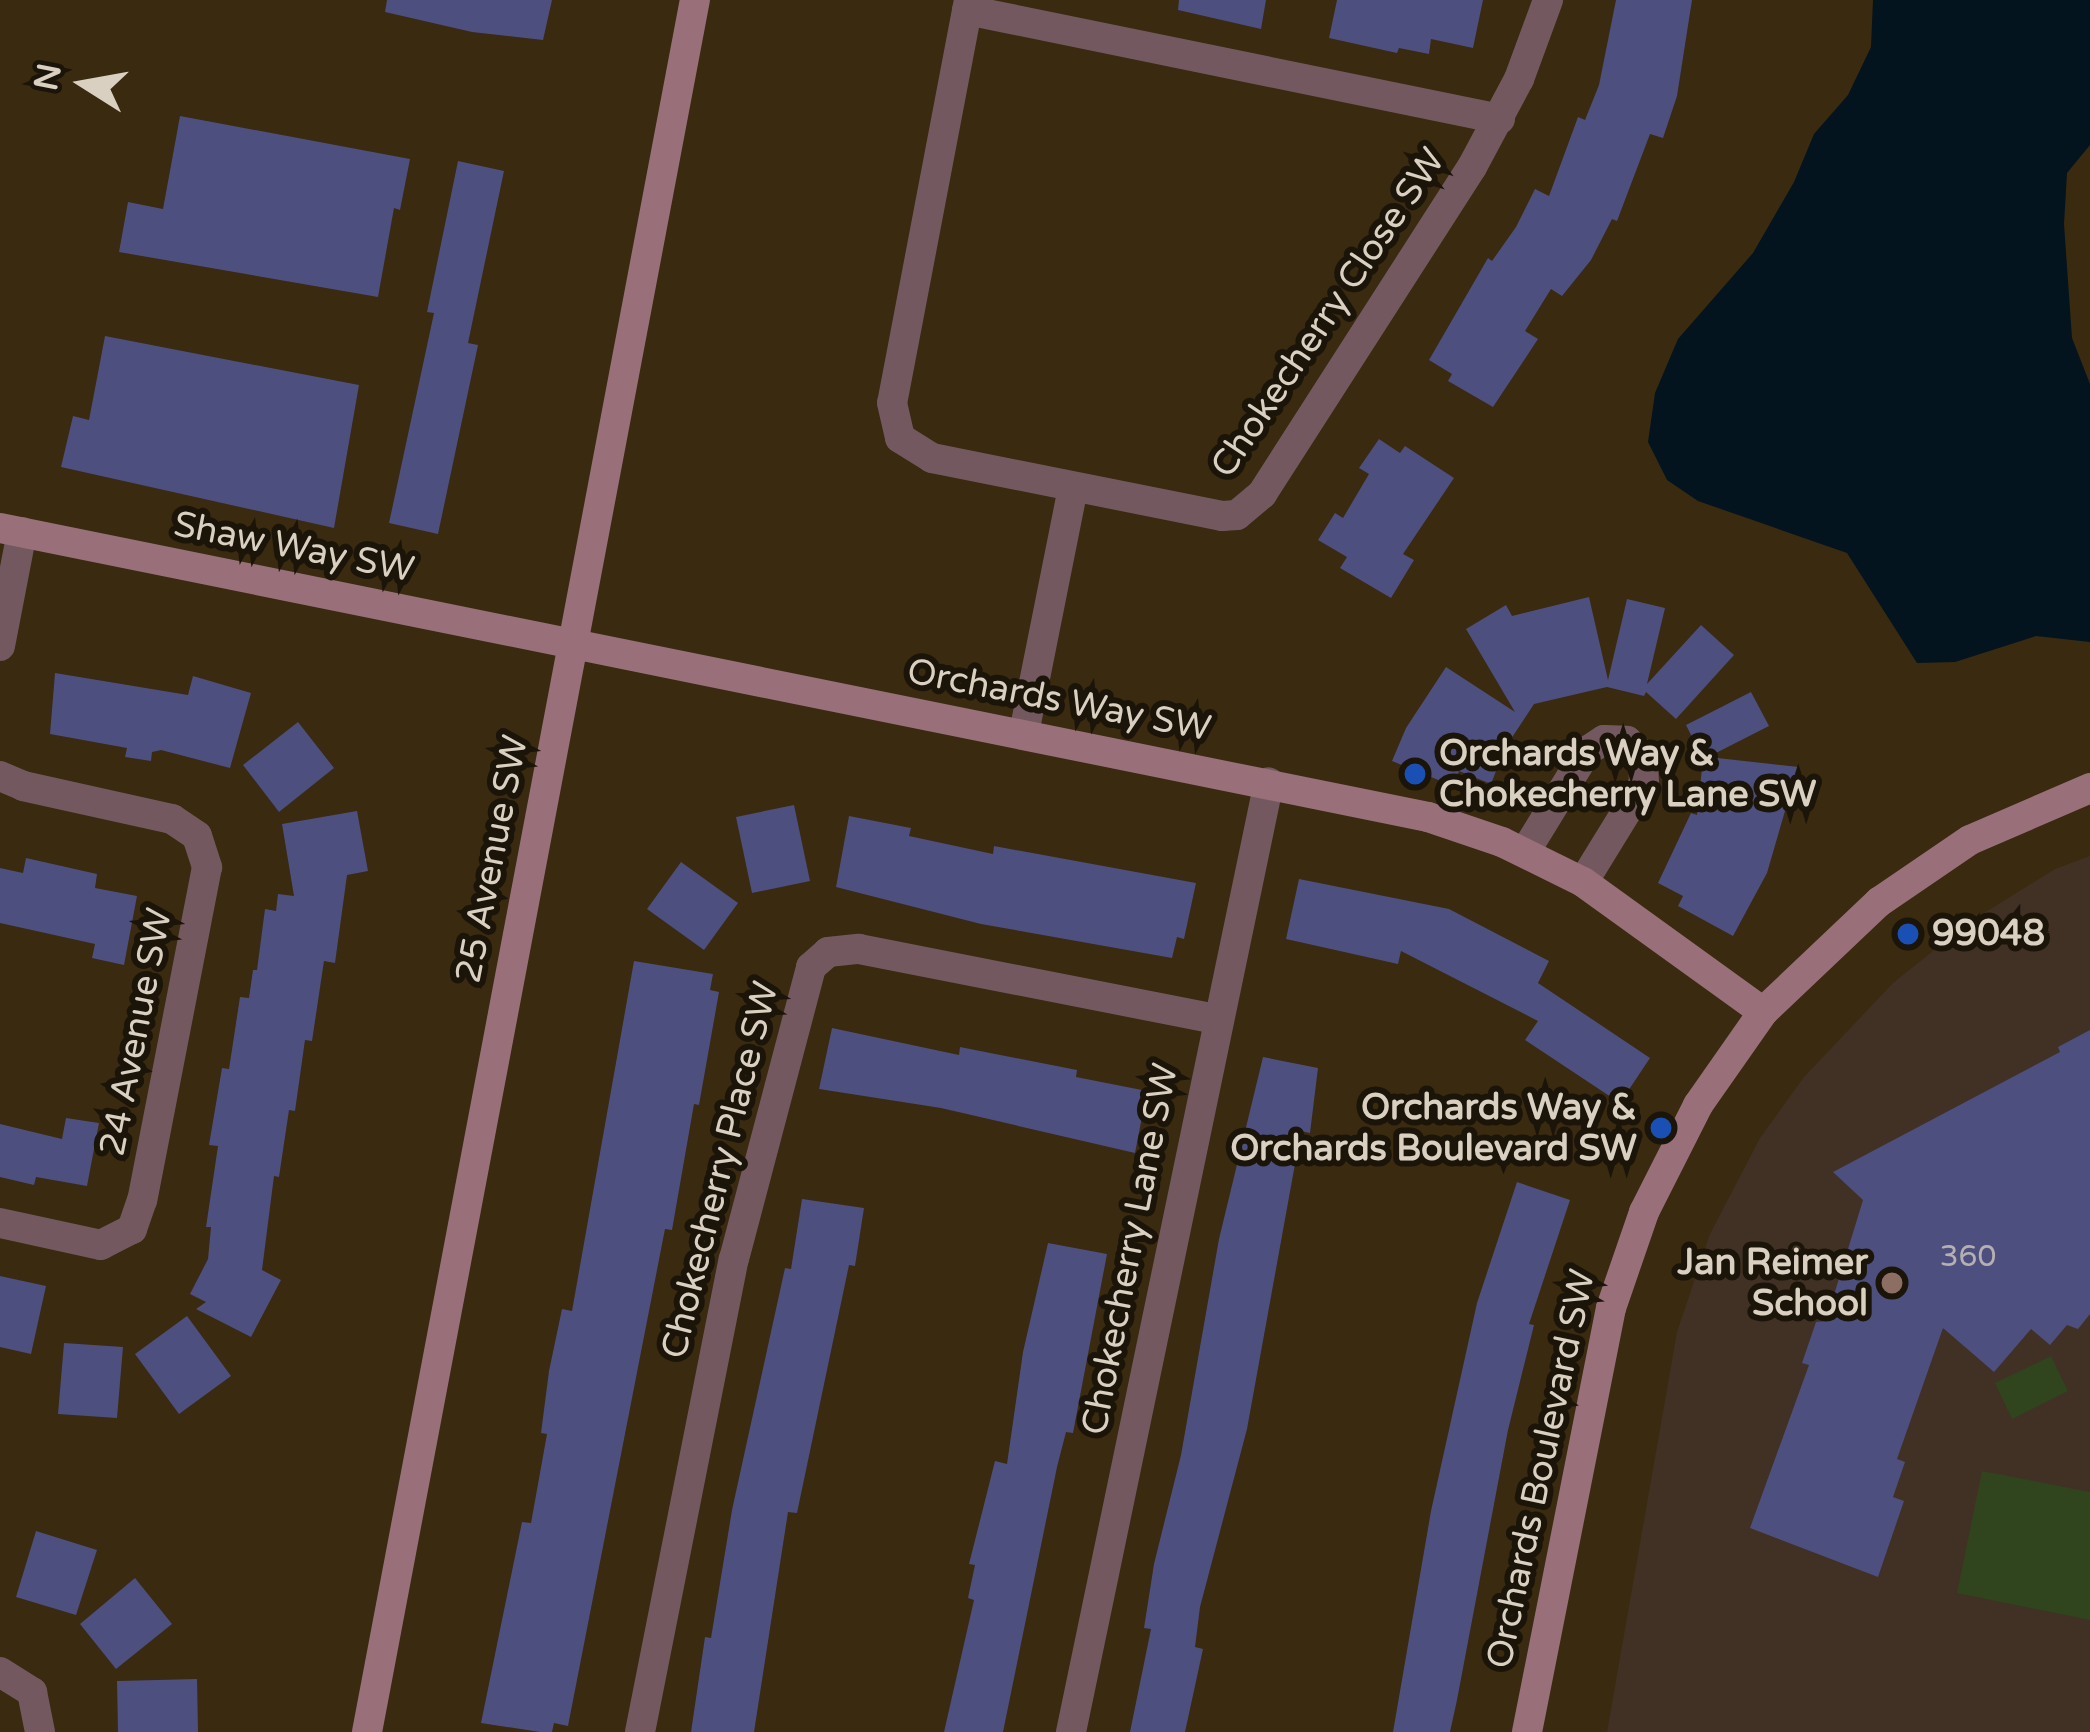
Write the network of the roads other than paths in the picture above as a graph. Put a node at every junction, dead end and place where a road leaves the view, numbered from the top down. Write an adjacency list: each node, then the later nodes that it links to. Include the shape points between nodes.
1 (695, 0): 7 (street, 25 Avenue SW)
2 (1548, 0): 4 (street, Chokecherry Close SW)
3 (968, 5): 4 (street); 5 (street, Chokecherry Close SW, via 894,422 900,438 932,458)
4 (1500, 118): 5 (street, Chokecherry Close SW, via 1249,507 1208,515)
5 (1073, 488): 9 (street)
6 (11, 530): 7 (street, Shaw Way SW); 8 (street)
7 (573, 641): 9 (street, Orchards Way SW); 20 (street, 25 Avenue SW)
8 (0, 646)
9 (1024, 733): 11 (street, Orchards Way SW)
10 (0, 776): 17 (street, 24 Avenue SW, via 172,819 205,851 132,1229 101,1245)
11 (1269, 782): 13 (street, Orchards Way SW, via 1428,817); 16 (street, Chokecherry Lane SW)
12 (2090, 788): 15 (street, Orchards Boulevard SW, via 1926,868 1834,940)
13 (1525, 853): 14 (street, Orchards Way SW); 14 (street, via 1587,752 1604,740 1627,741 1643,756 1644,783)
14 (1583, 882): 15 (street, Orchards Way SW)
15 (1763, 1012): 23 (street, Orchards Boulevard SW, via 1698,1105 1624,1265)
16 (1216, 1019): 21 (street, Chokecherry Place SW, via 859,949 828,952 811,967 734,1258); 22 (street, Chokecherry Lane SW)
17 (0, 1223)
18 (0, 1672): 19 (street, via 32,1692)
19 (40, 1732)
20 (367, 1732)
21 (640, 1732)
22 (1071, 1732)
23 (1526, 1732)

